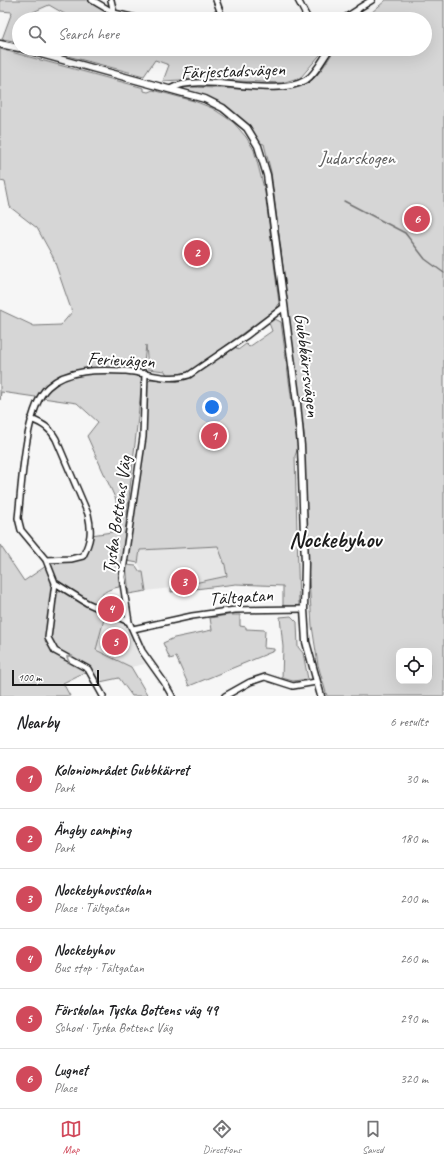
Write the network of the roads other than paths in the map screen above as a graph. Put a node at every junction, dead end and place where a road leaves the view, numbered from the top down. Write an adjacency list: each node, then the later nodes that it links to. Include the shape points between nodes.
1 (92, 0): 7 (street)
2 (111, 0): 7 (street)
3 (216, 0): 8 (street)
4 (298, 0): 9 (street)
5 (372, 0): 6 (street)
6 (359, 8): 10 (street); 11 (street)
7 (114, 12)
8 (220, 12)
9 (304, 12)
10 (353, 12)
11 (356, 12)
12 (0, 44): 13 (street)
13 (12, 47)
14 (48, 56): 16 (street, Gubbkärrsvägen)
15 (325, 56): 16 (street, Färjestadsvägen, via 306,80 293,84 278,87 192,84)
16 (170, 89): 17 (street, Gubbkärrsvägen, via 205,99 223,108 246,128 258,146 267,175)
17 (284, 307): 18 (street, Ferievägen, via 189,375 169,378); 22 (street, Gubbkärrsvägen, via 301,446)
18 (145, 373): 19 (street, Ferievägen, via 79,372 67,376 47,387 37,401); 23 (street, Tyska Bottens Väg, via 143,437 122,577)
19 (32, 419): 20 (street, Ferievägen, via 27,439 18,518 21,530); 20 (street, via 43,424 56,439 91,526 90,543 83,556)
20 (46, 560): 21 (street, Ferievägen)
21 (55, 583): 23 (street, via 87,603); 26 (street, Ferievägen, one-way to 21, via 88,669 55,651 48,638)
22 (304, 609): 24 (street, Tältgatan, via 235,610); 25 (street, Gubbkärrsvägen, via 306,642)
23 (129, 622): 24 (street, Tyska Bottens Väg)
24 (133, 629): 27 (street, Tyska Bottens Väg, via 142,651)
25 (316, 682): 28 (street, via 293,686 265,677); 29 (street, Gubbkärrsvägen)
26 (103, 696)
27 (172, 696)
28 (225, 696)
29 (321, 696)

